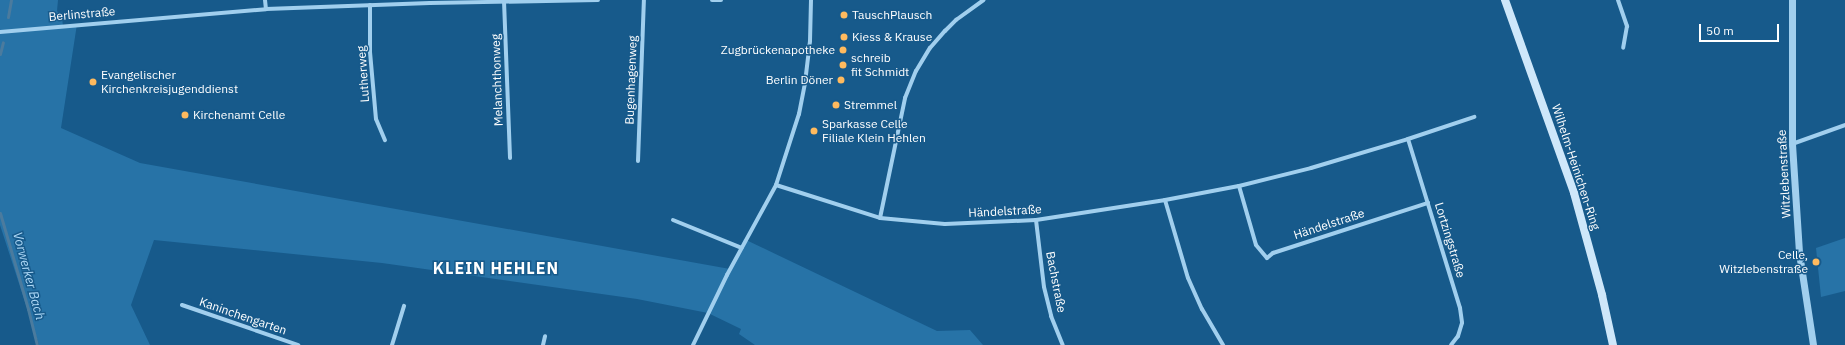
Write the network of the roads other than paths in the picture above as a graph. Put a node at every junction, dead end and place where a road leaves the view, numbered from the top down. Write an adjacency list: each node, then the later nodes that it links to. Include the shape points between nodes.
1 (265, 0): 14 (street)
2 (598, 0): 12 (street, Berlinstraße)
3 (644, 0): 23 (street, Bugenhagenweg)
4 (712, 0): 5 (street)
5 (721, 0)
6 (811, 0): 24 (street, via 805,83 799,114)
7 (984, 0): 28 (street, via 945,31 930,48 916,71 905,98)
8 (1505, 0): 42 (main road, Wilhelm-Heinichen-Ring, via 1574,193 1602,295)
9 (1618, 0): 16 (street, via 1627,26)
10 (1792, 0): 21 (street, Witzlebenstraße)
11 (430, 1): 12 (street, Berlinstraße); 13 (street, Berlinstraße)
12 (504, 1): 22 (street, Melanchthonweg)
13 (370, 5): 14 (street, Berlinstraße); 20 (street, Lutherweg, via 370,52 376,119)
14 (266, 9): 15 (street, Berlinstraße)
15 (0, 32)
16 (1623, 48)
17 (1474, 117): 19 (street, Händelstraße)
18 (1845, 125): 21 (street)
19 (1408, 139): 25 (street, Händelstraße); 27 (street, Lortzingstraße)
20 (385, 140)
21 (1792, 144): 43 (street, Witzlebenstraße, via 1799,253)
22 (510, 158)
23 (638, 161)
24 (776, 185): 28 (street, Händelstraße); 31 (street)
25 (1239, 186): 26 (street, Händelstraße); 27 (street, Händelstraße, via 1256,245 1267,258 1273,252)
26 (1165, 200): 30 (street, Händelstraße); 40 (street, via 1188,278)
27 (1428, 203): 41 (street, Lortzingstraße, via 1460,308 1462,323 1458,336)
28 (880, 218): 30 (street, Händelstraße, via 945,224)
29 (673, 220): 31 (street)
30 (1036, 220): 39 (street, Bachstraße, via 1044,287 1051,316)
31 (742, 248): 38 (street)
32 (182, 305): 35 (street, Kaninchengarten)
33 (404, 306): 36 (street)
34 (545, 336): 37 (street)
35 (298, 345)
36 (392, 345)
37 (543, 345)
38 (693, 345)
39 (1063, 345)
40 (1222, 345)
41 (1451, 345)
42 (1612, 345)
43 (1813, 345)

